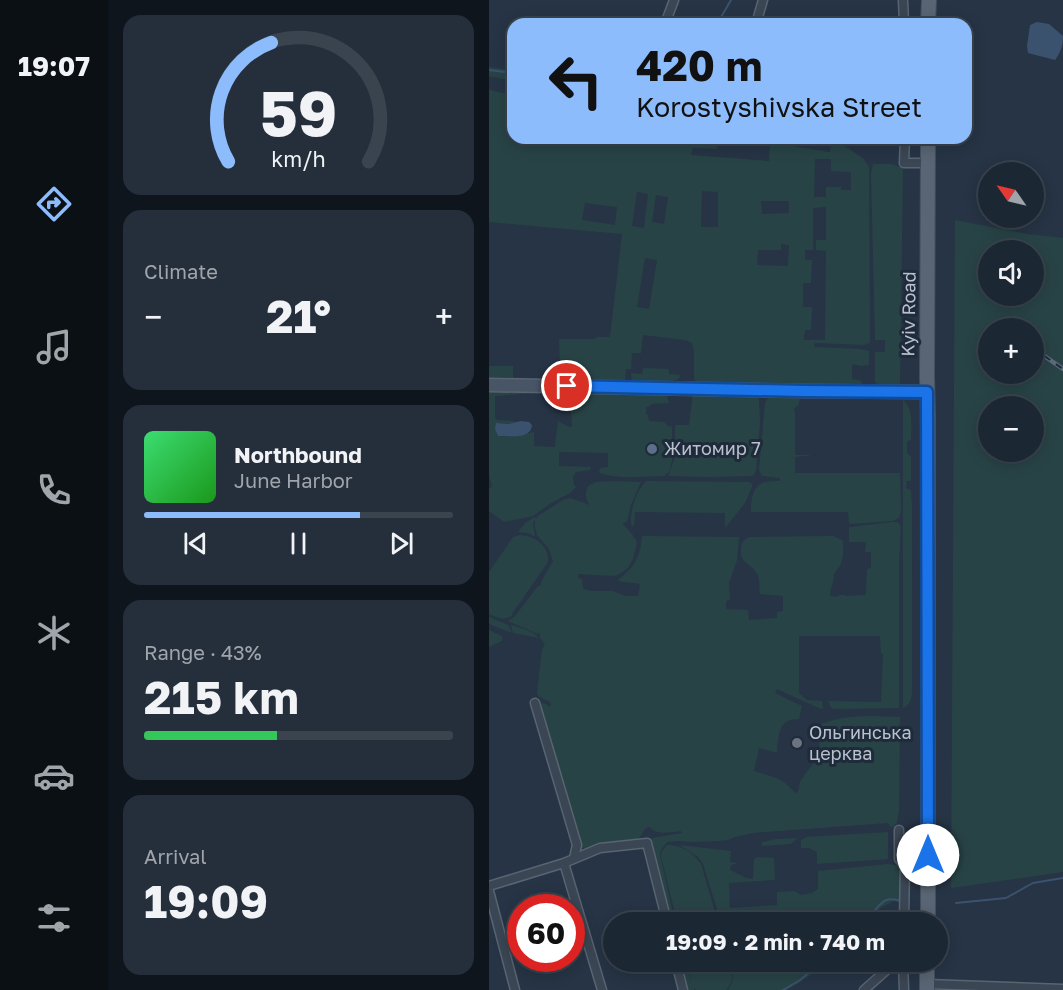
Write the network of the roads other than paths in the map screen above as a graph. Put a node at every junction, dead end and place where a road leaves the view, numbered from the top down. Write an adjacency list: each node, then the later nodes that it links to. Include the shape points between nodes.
1 (674, 0): 5 (street)
2 (763, 0): 6 (street)
3 (903, 0): 7 (street)
4 (929, 0): 8 (main road)
5 (667, 18)
6 (758, 18)
7 (904, 18)
8 (928, 18)
9 (902, 144): 11 (street, via 904,163)
10 (928, 144): 11 (main road, Kyiv Road)
11 (928, 163): 13 (main road, Kyiv Road)
12 (489, 385): 13 (street)
13 (927, 392): 22 (main road, Kyiv Road)
14 (535, 703): 16 (street, via 576,841)
15 (899, 830): 21 (street, via 899,858 905,865)
16 (575, 858): 17 (street); 20 (street, via 600,848 647,843)
17 (564, 863): 18 (street); 29 (street)
18 (489, 886)
19 (489, 891): 28 (street)
20 (664, 912)
21 (904, 912)
22 (928, 912)
23 (678, 972): 30 (street)
24 (884, 972): 31 (street)
25 (903, 972): 32 (street)
26 (927, 987): 27 (street)
27 (1063, 989)
28 (515, 990)
29 (601, 990)
30 (683, 990)
31 (864, 990)
32 (903, 990)

